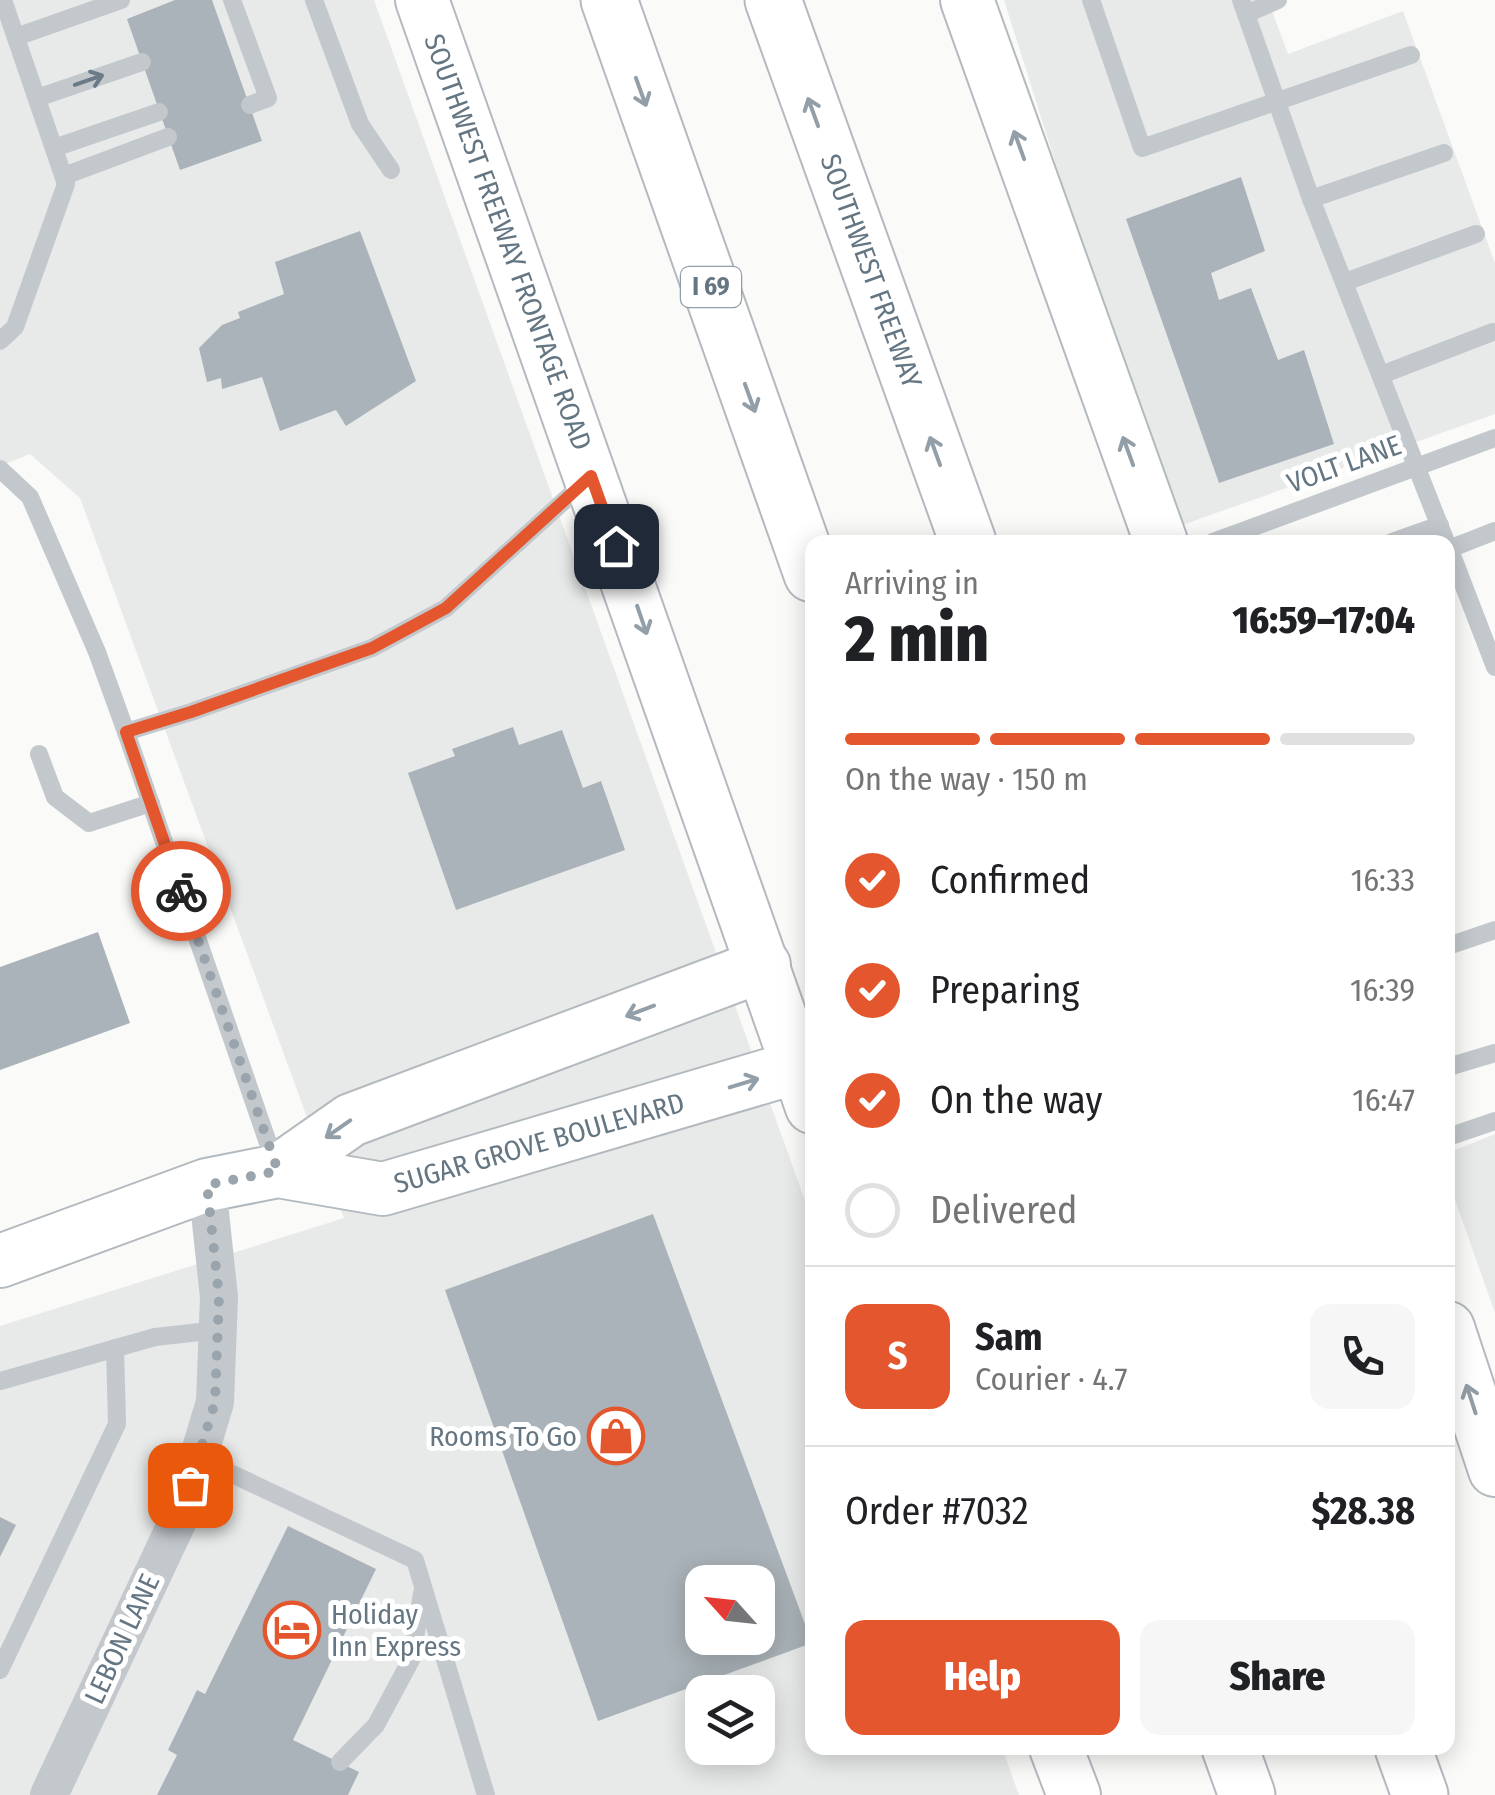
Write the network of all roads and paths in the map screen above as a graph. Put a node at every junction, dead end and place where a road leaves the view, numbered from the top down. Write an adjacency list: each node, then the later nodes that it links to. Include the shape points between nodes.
1 (121, 0): 12 (lane)
2 (232, 0): 17 (lane, via 232,27 250,77 268,98)
3 (314, 0): 22 (lane, via 360,124)
4 (422, 0): 33 (main road, SOUTHWEST FREEWAY FRONTAGE ROAD)
5 (608, 0): 40 (highway, I 69, one-way to 40)
6 (773, 0): 35 (highway, SOUTHWEST FREEWAY, one-way to 6)
7 (967, 0): 36 (main road, one-way to 7)
8 (1091, 0): 16 (lane, via 1142,148)
9 (1278, 0): 11 (lane)
10 (10, 2): 12 (lane)
11 (1244, 7): 16 (lane)
12 (16, 38): 15 (lane)
13 (1411, 55): 16 (lane)
14 (142, 62): 15 (lane, one-way to 14)
15 (36, 98): 20 (lane)
16 (1276, 101): 24 (lane)
17 (250, 105)
18 (159, 112): 20 (lane)
19 (168, 137): 23 (lane)
20 (54, 148): 23 (lane)
21 (1444, 153): 24 (lane)
22 (391, 170)
23 (64, 176): 28 (lane, via 14,327)
24 (1312, 199): 26 (lane)
25 (1476, 234): 26 (lane)
26 (1345, 282): 29 (lane)
27 (1493, 332): 29 (lane)
28 (0, 342)
29 (1381, 374): 31 (lane)
30 (1495, 438): 31 (lane, VOLT LANE)
31 (1417, 467): 37 (lane, VOLT LANE); 38 (lane)
32 (0, 468): 43 (lane, via 30,497)
33 (591, 476): 43 (lane, via 446,608 372,648); 48 (main road, SOUTHWEST FREEWAY FRONTAGE ROAD, one-way to 48)
34 (1495, 531): 39 (lane)
35 (965, 535)
36 (1158, 535)
37 (1232, 535)
38 (1444, 535)
39 (1455, 538)
40 (805, 554)
41 (1456, 594): 42 (lane)
42 (1495, 667)
43 (126, 732): 45 (lane)
44 (39, 754): 45 (lane, via 54,797 88,823)
45 (151, 804): 54 (lane)
46 (1495, 930): 47 (lane)
47 (1455, 944)
48 (764, 965): 51 (main road, SOUTHWEST FREEWAY FRONTAGE ROAD); 54 (main road, SUGAR GROVE BOULEVARD, one-way to 54, via 350,1120)
49 (1495, 1052): 50 (lane)
50 (1455, 1065)
51 (805, 1087): 54 (main road, SUGAR GROVE BOULEVARD, one-way to 51, via 383,1189)
52 (1495, 1121): 53 (lane)
53 (1455, 1135)
54 (278, 1171): 55 (main road, SUGAR GROVE BOULEVARD)
55 (207, 1185): 56 (main road, SUGAR GROVE BOULEVARD); 57 (street, LEBON LANE)
56 (0, 1261)
57 (218, 1330): 58 (lane); 61 (street, LEBON LANE, via 215,1402)
58 (115, 1348): 60 (lane); 64 (lane, via 117,1424)
59 (1455, 1349): 62 (main road, one-way to 59)
60 (0, 1381)
61 (198, 1458): 63 (lane, via 414,1560); 69 (street, LEBON LANE, via 182,1512)
62 (1495, 1470)
63 (423, 1586): 68 (lane, via 412,1658 376,1725); 70 (lane)
64 (0, 1670)
65 (1059, 1755): 71 (main road)
66 (1232, 1755): 72 (highway)
67 (1406, 1755): 73 (highway)
68 (340, 1762)
69 (48, 1795)
70 (486, 1795)
71 (1074, 1795)
72 (1246, 1795)
73 (1420, 1795)

